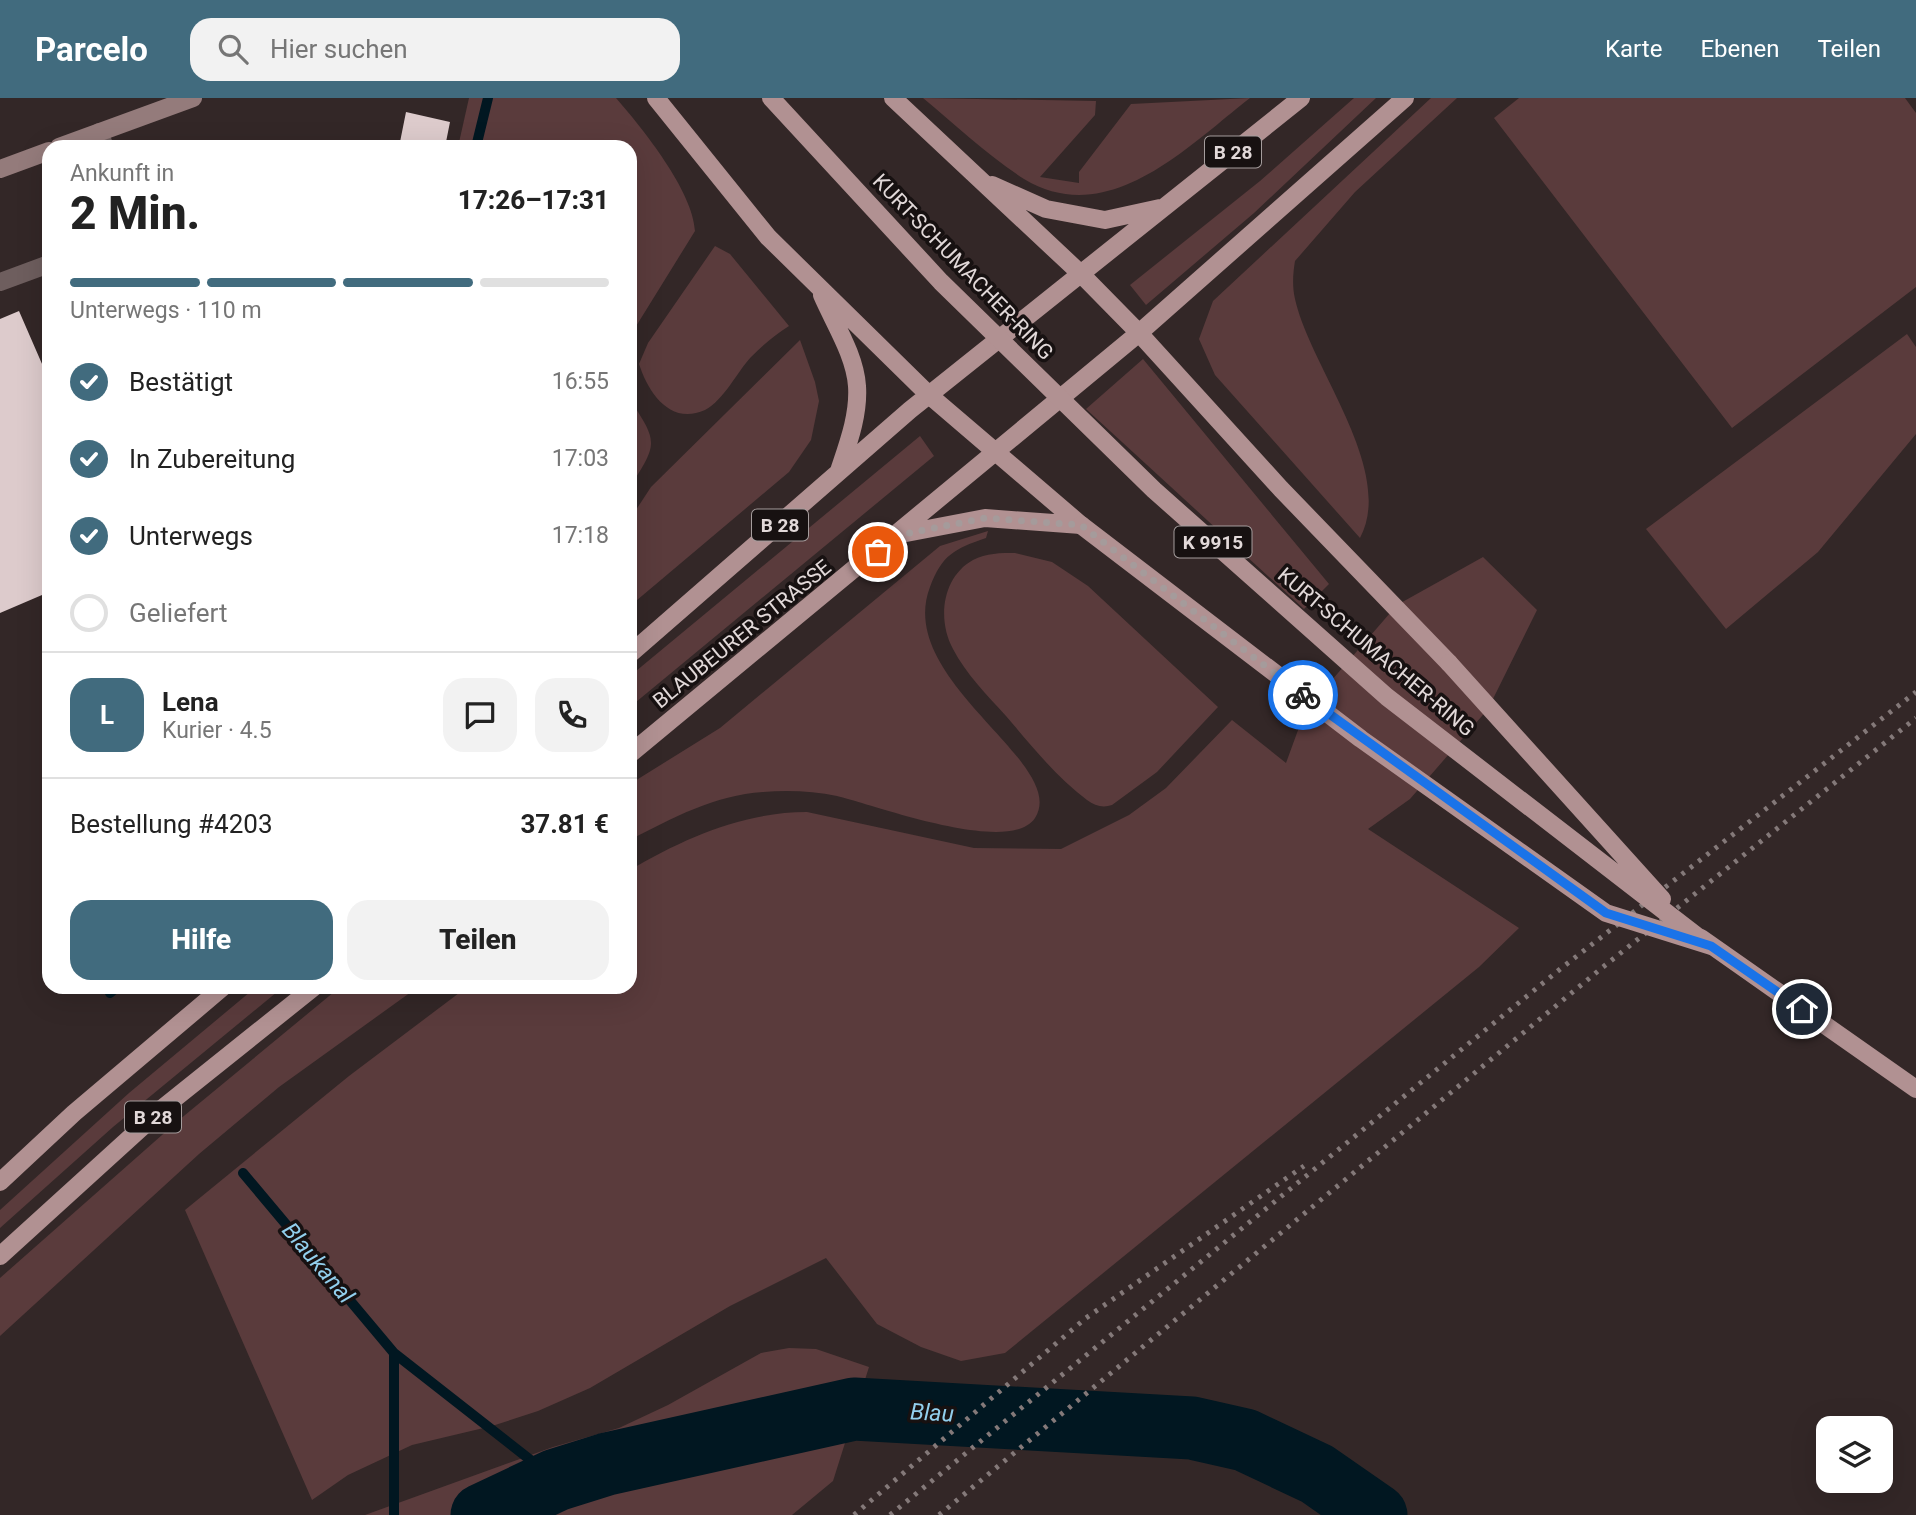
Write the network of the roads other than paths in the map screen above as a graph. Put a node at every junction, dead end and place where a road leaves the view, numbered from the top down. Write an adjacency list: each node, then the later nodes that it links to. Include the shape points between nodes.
1 (193, 98): 7 (street)
2 (656, 98): 15 (main road, via 768,237)
3 (771, 98): 24 (main road, KURT-SCHUMACHER-RING / K 9915, bridge, via 941,282 1154,490 1387,697)
4 (893, 98): 10 (main road)
5 (1301, 98): 11 (main road, B 28)
6 (1405, 98): 16 (main road, BLAUBEURER STRASSE)
7 (102, 140)
8 (42, 153): 9 (street)
9 (0, 169)
10 (980, 180): 11 (main road, via 1046,209 1105,220); 13 (main road)
11 (1166, 207): 13 (main road, B 28)
12 (42, 267): 14 (lane)
13 (1082, 275): 16 (main road); 17 (main road, B 28)
14 (0, 282)
15 (817, 286): 17 (main road); 19 (main road, via 846,348 858,388)
16 (1139, 333): 18 (main road, BLAUBEURER STRASSE); 24 (main road, bridge, via 1449,663 1630,866)
17 (929, 395): 18 (main road); 19 (main road, B 28)
18 (995, 450): 20 (main road); 21 (main road, BLAUBEURER STRASSE)
19 (839, 472): 22 (main road, B 28)
20 (1081, 525): 21 (main road, via 985,518); 24 (main road, bridge, via 1361,739 1606,913)
21 (899, 535): 23 (main road, BLAUBEURER STRASSE)
22 (637, 648)
23 (637, 748)
24 (1705, 941): 27 (main road, KURT-SCHUMACHER-RING / K 9915)
25 (215, 994): 28 (main road, B 28)
26 (305, 994): 29 (main road, B 28, via 164,1107)
27 (1916, 1089)
28 (0, 1182)
29 (0, 1256)

